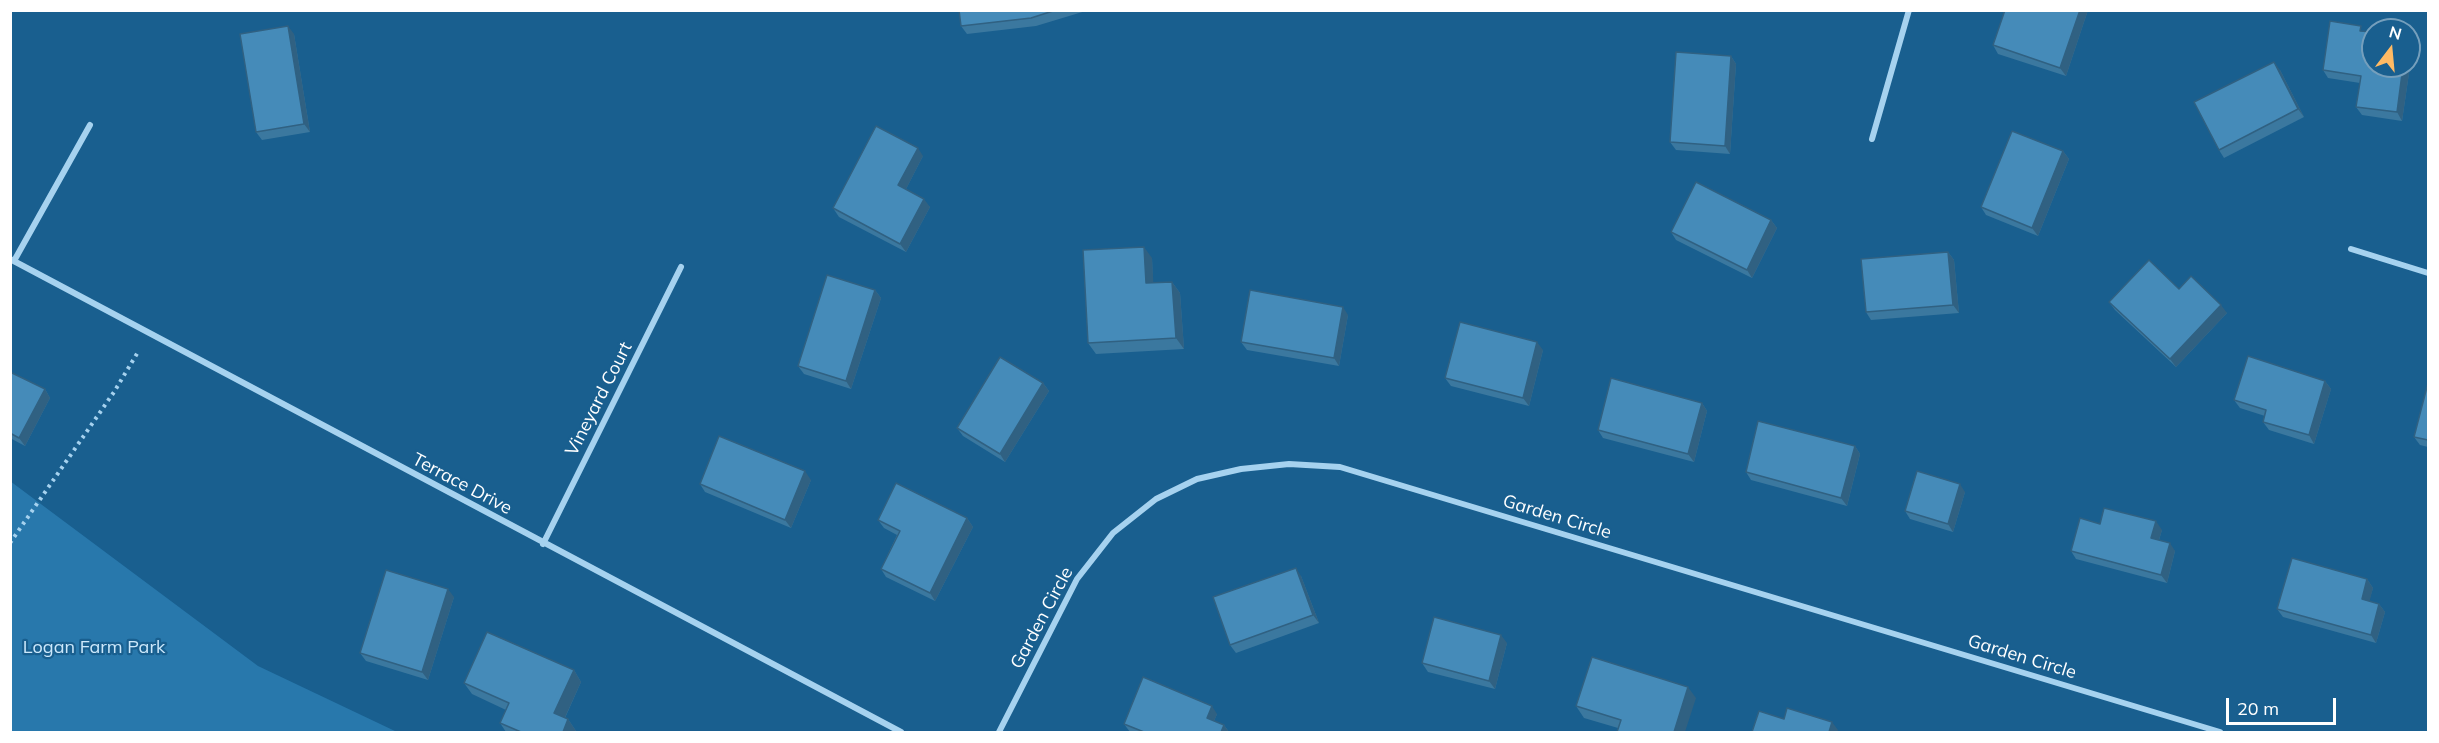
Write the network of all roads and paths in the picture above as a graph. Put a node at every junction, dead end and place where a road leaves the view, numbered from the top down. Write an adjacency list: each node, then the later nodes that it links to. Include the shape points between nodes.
1 (1910, 10): 3 (street)
2 (90, 125): 5 (street)
3 (1872, 139)
4 (2351, 249): 7 (street)
5 (12, 260): 8 (street, Terrace Drive)
6 (681, 267): 10 (street, Vineyard Court)
7 (2428, 273)
8 (149, 333): 9 (path, via 114,392); 10 (street, Terrace Drive)
9 (10, 543)
10 (543, 544): 11 (street, Terrace Drive)
11 (901, 732)
12 (999, 732): 13 (street, Garden Circle, via 1077,579 1113,533 1156,500 1197,479 1289,464 1340,467)
13 (2220, 732)

